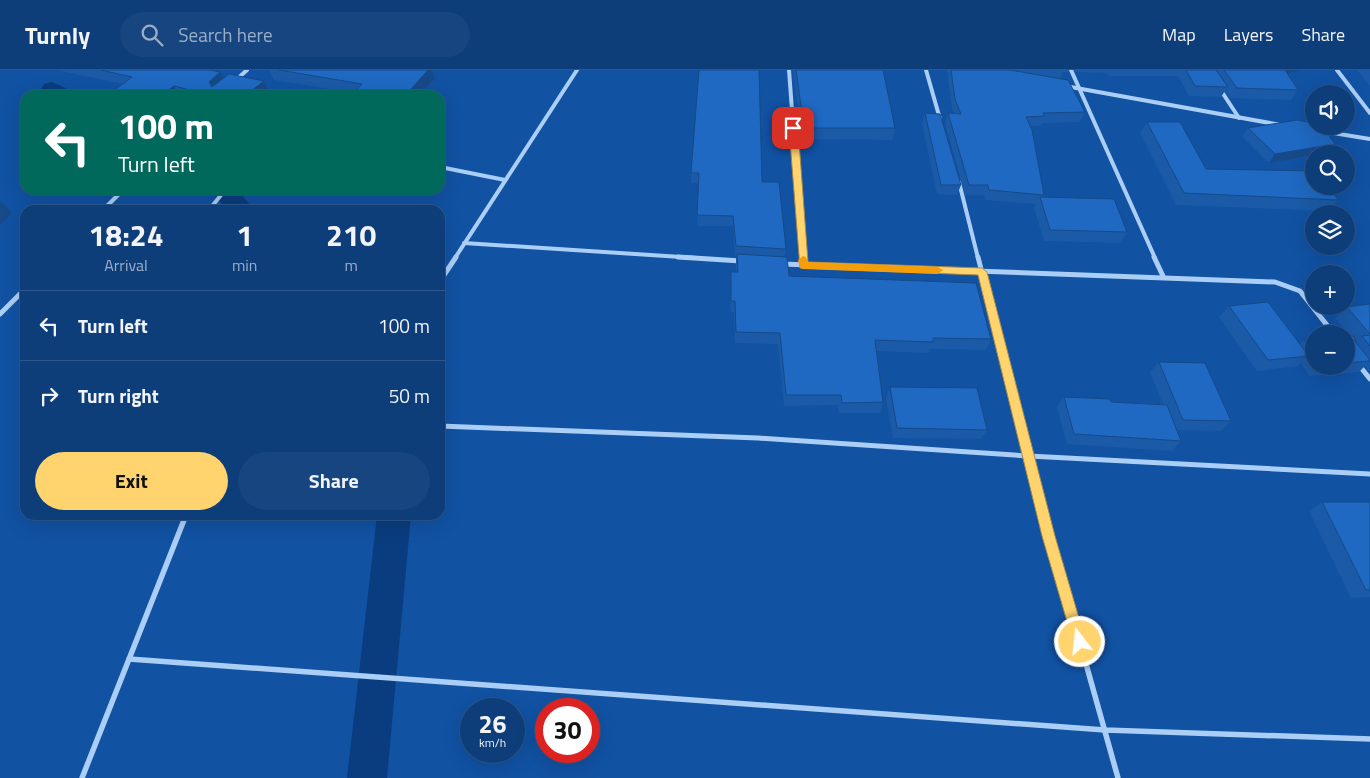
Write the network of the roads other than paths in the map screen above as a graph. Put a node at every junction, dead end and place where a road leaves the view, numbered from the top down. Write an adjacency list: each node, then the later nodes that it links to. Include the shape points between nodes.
1 (247, 70): 7 (street)
2 (577, 70): 19 (street)
3 (789, 70): 27 (street)
4 (926, 70): 13 (street)
5 (1072, 70): 10 (street)
6 (1337, 70): 11 (street)
7 (233, 82)
8 (1062, 86): 10 (street)
9 (1218, 86): 12 (street)
10 (1080, 89): 12 (street); 30 (street)
11 (1370, 113)
12 (1239, 118): 14 (street)
13 (942, 125)
14 (1286, 126)
15 (1345, 135): 16 (street)
16 (1370, 139)
17 (445, 168): 19 (street)
18 (956, 171): 28 (street)
19 (505, 180): 24 (street)
20 (118, 195): 22 (street)
21 (221, 195): 23 (street)
22 (108, 205)
23 (213, 205)
24 (464, 243): 25 (street); 29 (street)
25 (744, 261)
26 (774, 263): 27 (street)
27 (803, 265): 28 (street)
28 (982, 272): 30 (street); 37 (street)
29 (445, 273)
30 (1163, 276): 33 (street, via 1275,282 1289,286 1300,291)
31 (20, 294): 32 (street)
32 (0, 314)
33 (1327, 325)
34 (1355, 361): 35 (street)
35 (1370, 379)
36 (445, 426): 37 (street, via 758,438)
37 (1029, 456): 38 (street); 41 (street, via 1048,536)
38 (1370, 474)
39 (184, 520): 40 (street)
40 (129, 659): 41 (street); 43 (street)
41 (1105, 730): 42 (street); 44 (street)
42 (1370, 739)
43 (82, 778)
44 (1118, 778)

